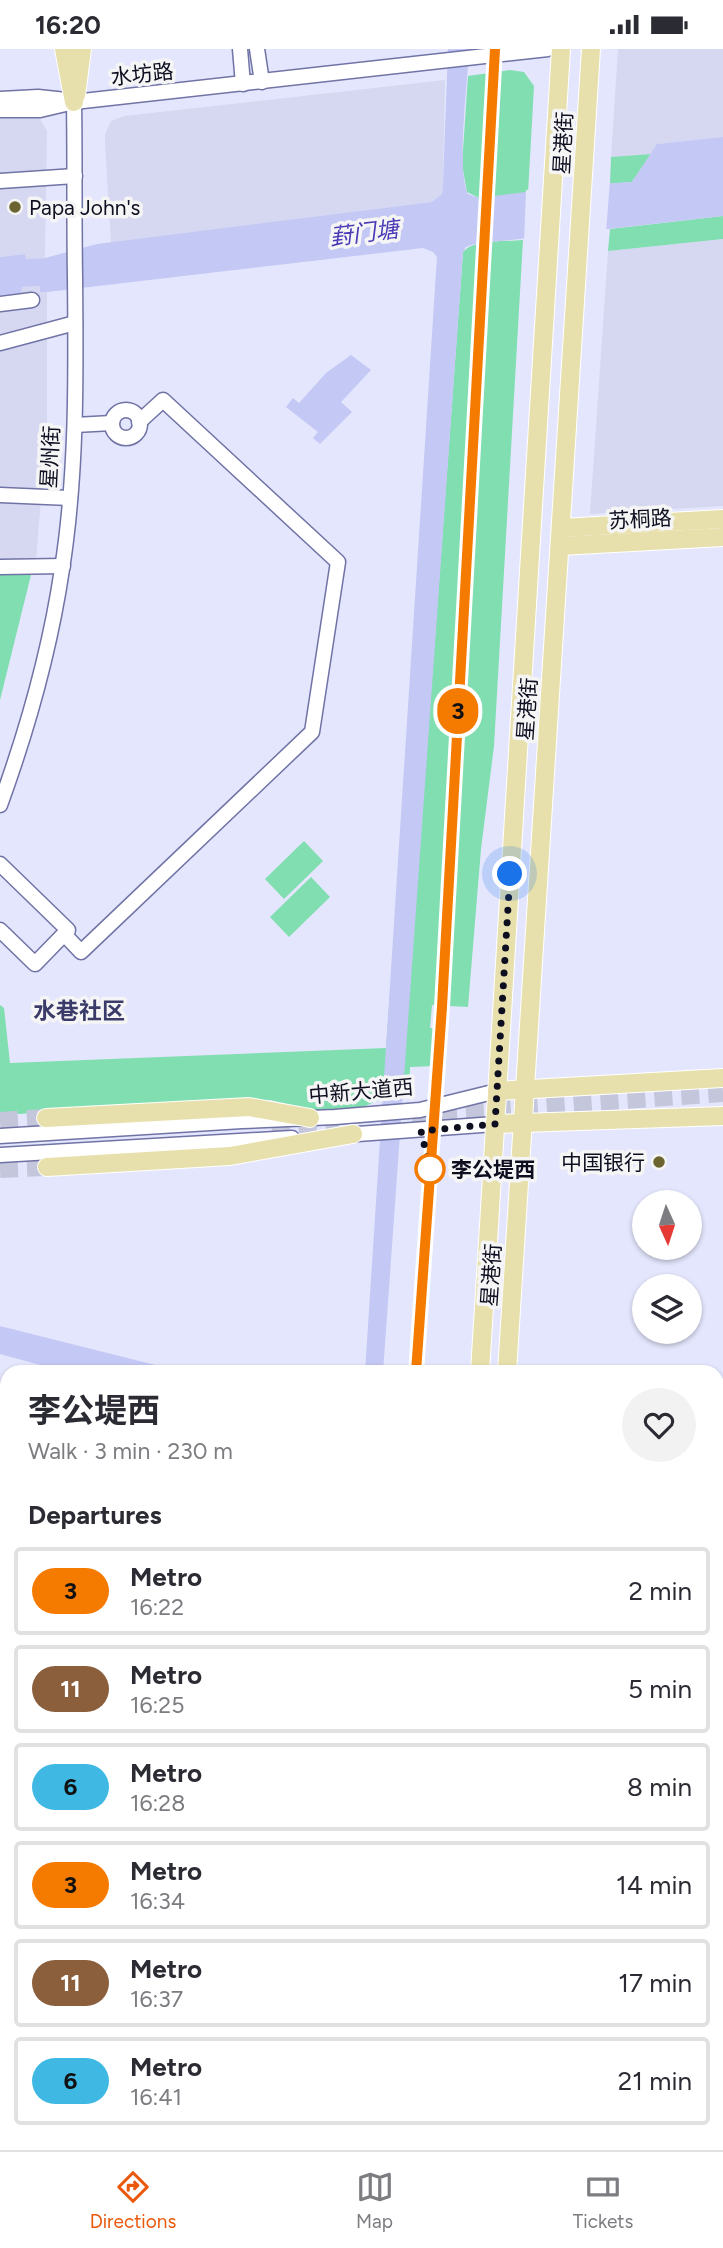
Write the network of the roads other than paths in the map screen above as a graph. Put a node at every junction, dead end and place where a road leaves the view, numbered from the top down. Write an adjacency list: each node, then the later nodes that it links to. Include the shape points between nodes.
1 (64, 49): 12 (main road, 星州街)
2 (82, 49): 12 (main road, 星州街)
3 (240, 49): 10 (street)
4 (257, 49): 9 (street)
5 (548, 49): 9 (street, 水坊路)
6 (561, 49): 39 (main road, 星港街)
7 (586, 49): 8 (street)
8 (591, 49): 27 (main road, 星港街)
9 (261, 82): 10 (street, 水坊路)
10 (243, 84): 12 (street, 水坊路)
11 (0, 99): 12 (street, 水坊路, via 38,97)
12 (74, 102): 13 (street, 水坊路, via 40,110); 14 (street, 星州街)
13 (0, 110)
14 (75, 176): 15 (street); 18 (street, 星州街)
15 (0, 181)
16 (32, 300): 17 (street)
17 (0, 304)
18 (75, 323): 19 (street); 22 (street, 星州街)
19 (0, 343)
20 (139, 422): 21 (street, via 132,411 123,410); 21 (street, via 138,431 126,438 118,436); 36 (street, via 163,400 338,562 312,732 81,952)
21 (112, 423): 22 (street)
22 (75, 425): 24 (street, 星州街)
23 (0, 495): 24 (street)
24 (70, 498): 31 (street, 星州街)
25 (723, 519): 26 (main road, 苏桐路)
26 (590, 526): 27 (main road, 苏桐路); 29 (main road)
27 (561, 527): 30 (main road, 星港街)
28 (723, 537): 29 (main road, 苏桐路)
29 (591, 544): 30 (main road, 苏桐路)
30 (560, 546): 38 (main road, 星港街)
31 (62, 566): 32 (street); 33 (street, 星州街, via 47,654)
32 (0, 567)
33 (0, 805)
34 (0, 864): 36 (street, via 68,930)
35 (0, 930): 36 (street, via 35,964)
36 (64, 934)
37 (723, 1078): 38 (main road, 中新大道西)
38 (526, 1089): 39 (main road, 中新大道西); 44 (main road, 星港街)
39 (497, 1091): 42 (street, 中新大道西, via 420,1110); 43 (main road, 星港街)
40 (723, 1116): 44 (main road, 中新大道西)
41 (47, 1118): 42 (main road, via 249,1107)
42 (310, 1118): 46 (street, 中新大道西)
43 (495, 1124): 44 (main road, 中新大道西); 45 (street, 中新大道西); 49 (main road, 星港街)
44 (523, 1124): 50 (main road, 星港街)
45 (353, 1134): 47 (street, 中新大道西); 48 (main road, via 230,1156)
46 (0, 1136)
47 (0, 1156)
48 (47, 1167)
49 (480, 1365)
50 (508, 1365)

